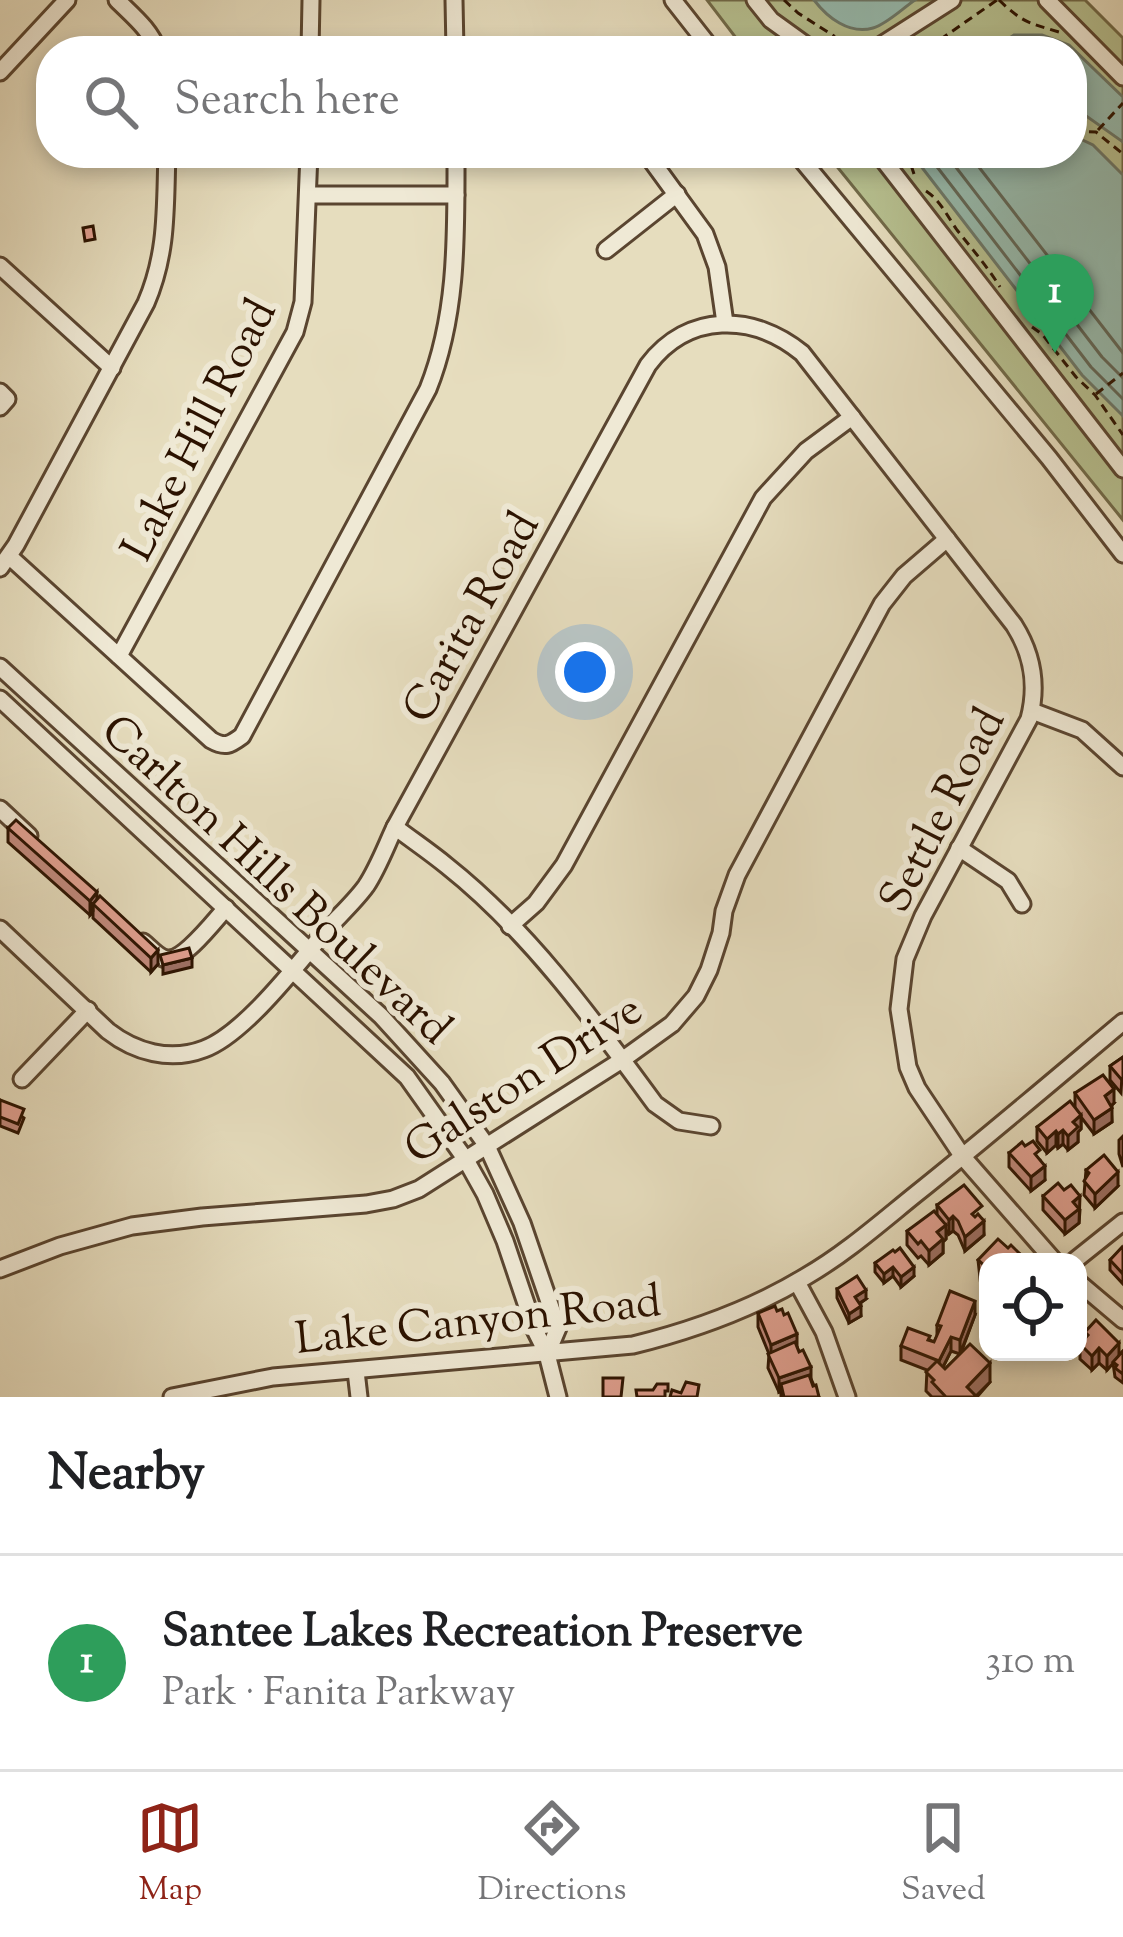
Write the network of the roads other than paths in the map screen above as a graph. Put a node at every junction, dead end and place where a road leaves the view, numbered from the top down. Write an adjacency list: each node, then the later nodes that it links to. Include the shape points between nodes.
1 (68, 0): 17 (street)
2 (117, 0): 9 (street)
3 (311, 0): 10 (street)
4 (454, 0): 11 (street)
5 (673, 0): 12 (street)
6 (755, 0): 13 (street)
7 (952, 0): 14 (street)
8 (1047, 0): 15 (street)
9 (149, 36)
10 (310, 36)
11 (454, 36)
12 (701, 36)
13 (793, 36)
14 (896, 36)
15 (1083, 36)
16 (1087, 41): 18 (street)
17 (0, 72)
18 (1123, 77)
19 (167, 168): 31 (street, via 158,277)
20 (309, 168): 26 (street, Lake Hill Road)
21 (456, 168): 27 (street)
22 (657, 168): 25 (street)
23 (808, 168): 37 (street)
24 (890, 168): 35 (street)
25 (677, 194): 28 (street); 30 (street, via 705,234)
26 (308, 195): 27 (street); 39 (street, Lake Hill Road, via 295,332)
27 (456, 195): 39 (street, via 452,301 438,364 242,736 231,745 211,740)
28 (606, 250)
29 (0, 266): 31 (street)
30 (725, 323): 34 (street, Settle Road, via 793,346); 45 (street, Carita Road, via 685,332 648,364)
31 (112, 368): 38 (street)
32 (0, 392): 33 (street, via 8,399)
33 (0, 407)
34 (851, 417): 36 (street, Settle Road); 50 (street, via 763,498 564,865)
35 (1123, 469)
36 (947, 539): 42 (street, Settle Road, via 1021,636 1034,672); 57 (street, Galston Drive, via 882,604 737,875 696,997)
37 (1123, 554)
38 (5, 563): 39 (street)
39 (119, 656)
40 (0, 668): 53 (street, Carlton Hills Boulevard)
41 (0, 699): 49 (street, Carlton Hills Boulevard)
42 (1032, 711): 43 (street, via 1082,730); 46 (street, Settle Road)
43 (1123, 767)
44 (0, 809): 47 (street)
45 (395, 827): 50 (street); 53 (street, Carita Road, via 366,886)
46 (959, 848): 48 (street, via 1008,880); 61 (street, Settle Road, via 908,950 899,1009 916,1088)
47 (48, 855)
48 (1022, 904)
49 (226, 908): 52 (street, via 176,958 162,957); 54 (street, Carlton Hills Boulevard)
50 (511, 926): 57 (street)
51 (0, 929): 55 (street, Carita Road)
52 (129, 929)
53 (309, 951): 54 (street, Carita Road); 60 (street, Carlton Hills Boulevard, via 412,1049)
54 (292, 969): 55 (street, Carita Road, via 231,1034 186,1054 128,1045); 62 (street, Carlton Hills Boulevard, via 407,1077)
55 (88, 1010): 58 (street)
56 (1123, 1022): 61 (street, Lake Canyon Road)
57 (622, 1060): 59 (street, via 656,1104 679,1121); 60 (street, Galston Drive)
58 (22, 1079)
59 (710, 1126)
60 (487, 1146): 62 (street, Galston Drive); 70 (street, Carlton Hills Boulevard, via 558,1328)
61 (963, 1157): 64 (street, Settle Road); 67 (street, Lake Canyon Road)
62 (466, 1160): 66 (street, Galston Drive, via 392,1199 132,1226); 70 (street, Carlton Hills Boulevard)
63 (1123, 1222): 65 (street)
64 (1047, 1253)
65 (1084, 1253)
66 (0, 1269)
67 (797, 1282): 70 (street, Lake Canyon Road, via 680,1334); 75 (street)
68 (1087, 1290): 69 (street)
69 (1123, 1320)
70 (547, 1354): 71 (street, Lake Canyon Road); 74 (street, Carlton Hills Boulevard)
71 (356, 1371): 72 (street, Lake Canyon Road); 73 (street)
72 (172, 1397)
73 (359, 1397)
74 (558, 1397)
75 (847, 1397)

